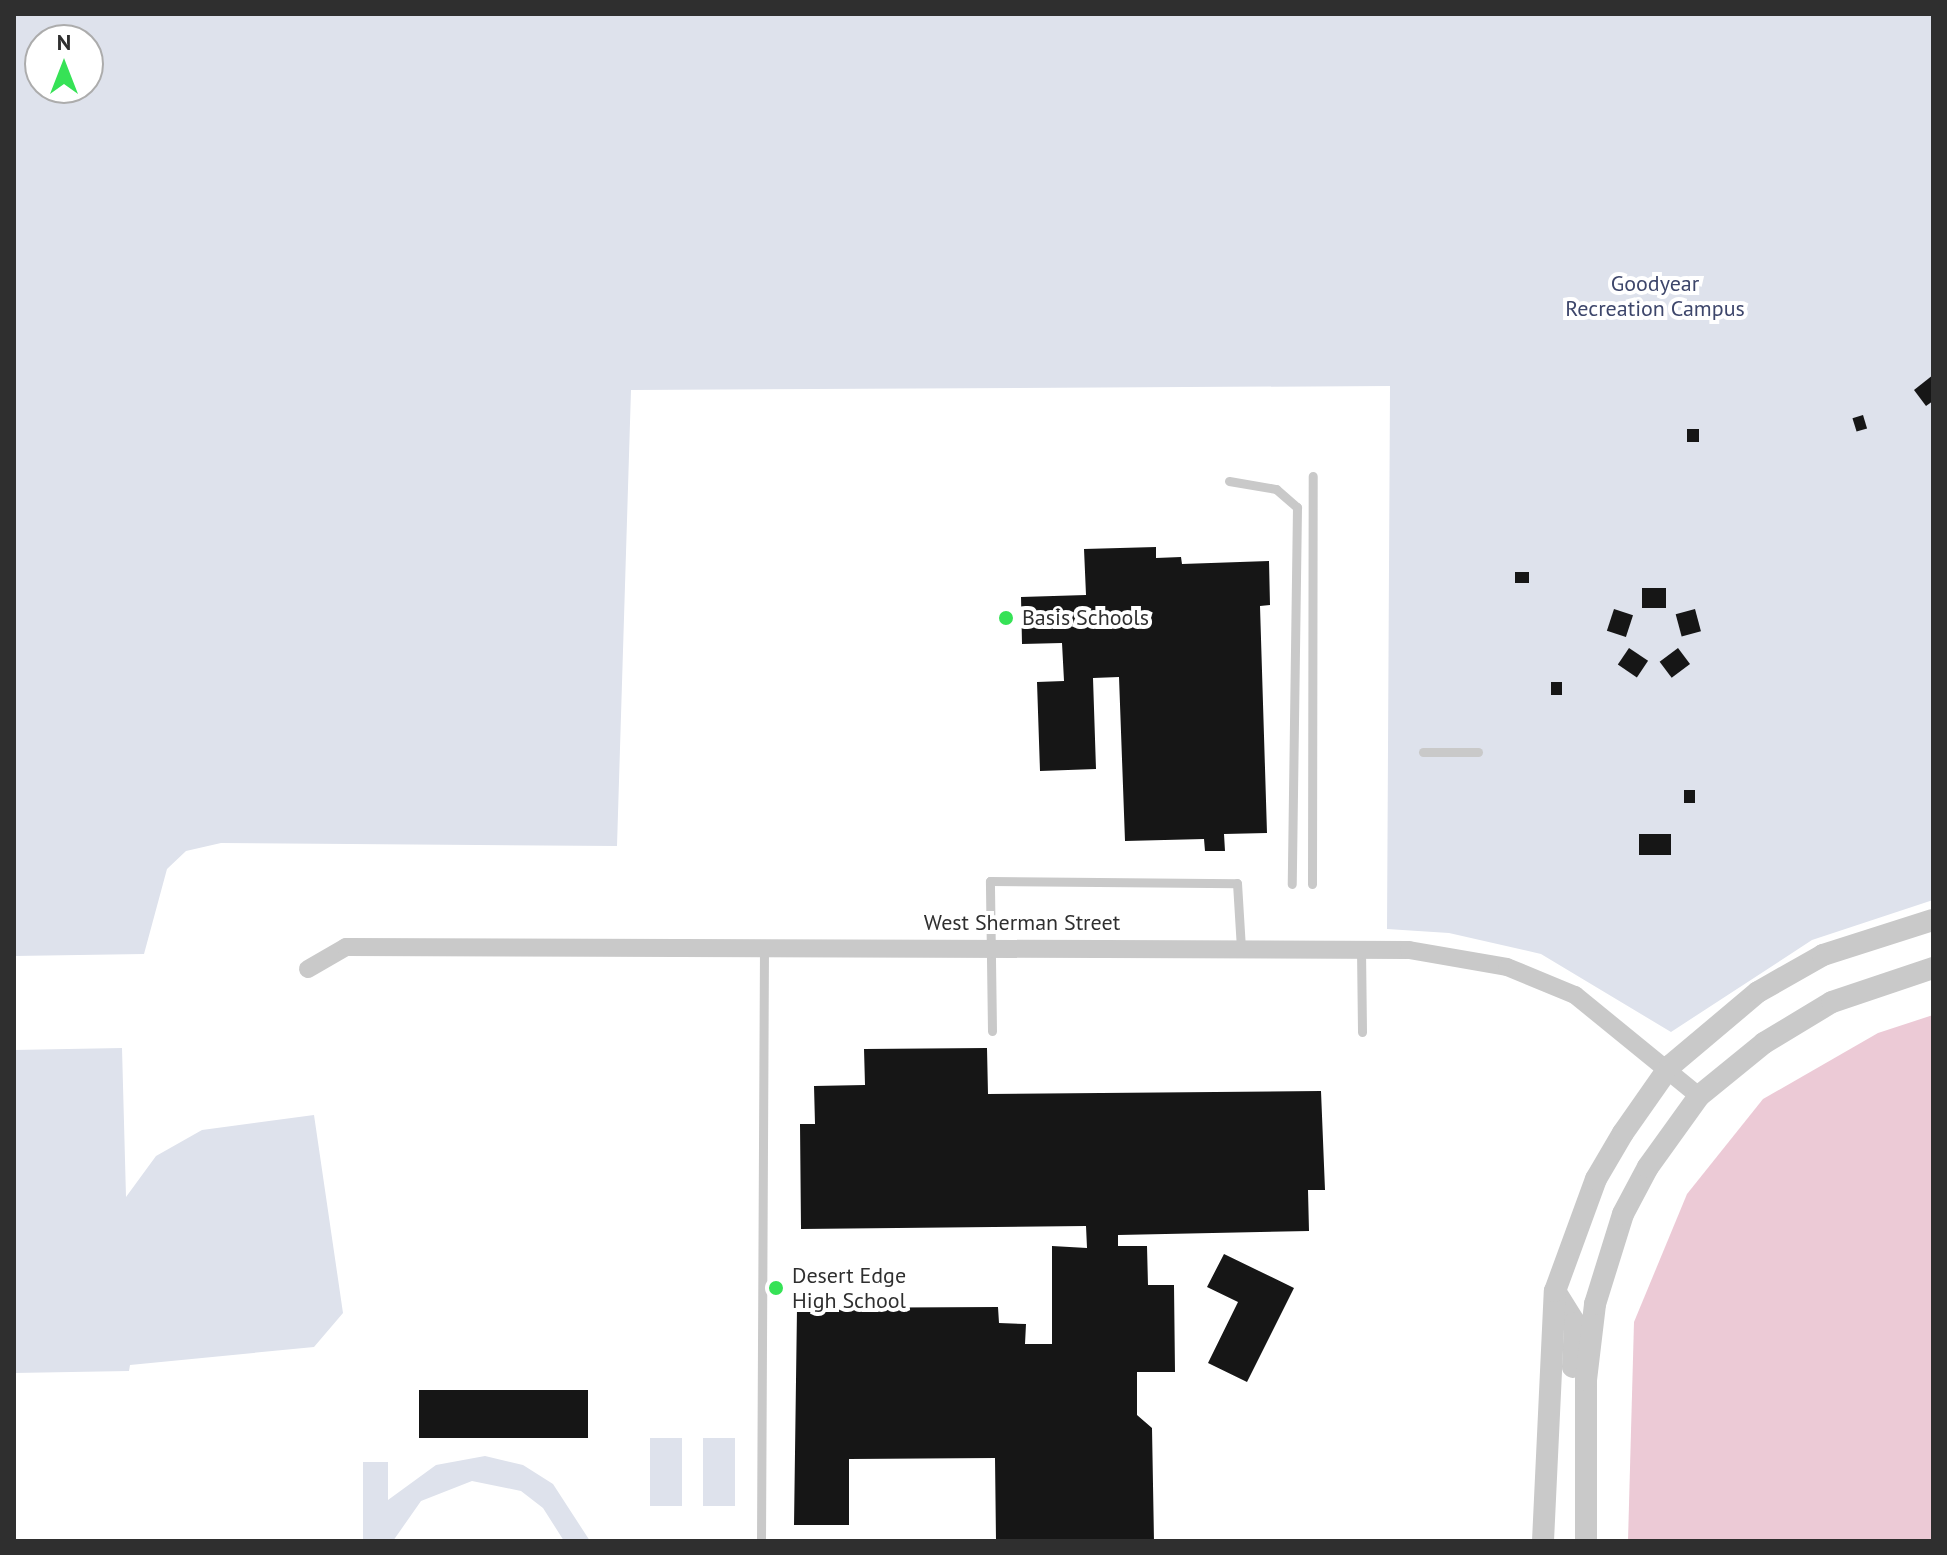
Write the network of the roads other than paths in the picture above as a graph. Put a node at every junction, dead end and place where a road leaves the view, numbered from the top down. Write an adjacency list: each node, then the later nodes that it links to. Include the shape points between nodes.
1 (1313, 476): 6 (lane)
2 (1229, 481): 5 (lane, via 1276,489 1297,507)
3 (1423, 752): 4 (lane)
4 (1478, 752)
5 (1292, 884)
6 (1312, 884)
7 (1933, 920): 16 (street, via 1823,955 1758,992)
8 (764, 945): 9 (street, West Sherman Street); 13 (street, West Sherman Street, via 346,947); 20 (lane)
9 (991, 946): 10 (street, West Sherman Street); 10 (lane, via 990,881 1032,881 1237,883); 14 (lane)
10 (1241, 948): 11 (street, West Sherman Street)
11 (1361, 949): 15 (lane); 16 (street, West Sherman Street, via 1454,954 1543,980 1599,1012)
12 (1933, 968): 17 (street, via 1869,987 1800,1018)
13 (308, 969)
14 (992, 1031)
15 (1362, 1032)
16 (1670, 1066): 17 (street, West Sherman Street); 18 (street, via 1596,1179)
17 (1699, 1096): 19 (street, via 1648,1167 1613,1242 1590,1341)
18 (1555, 1291): 19 (street, via 1575,1323 1572,1394); 21 (street)
19 (1586, 1441): 22 (street)
20 (761, 1541)
21 (1543, 1541)
22 (1586, 1541)

